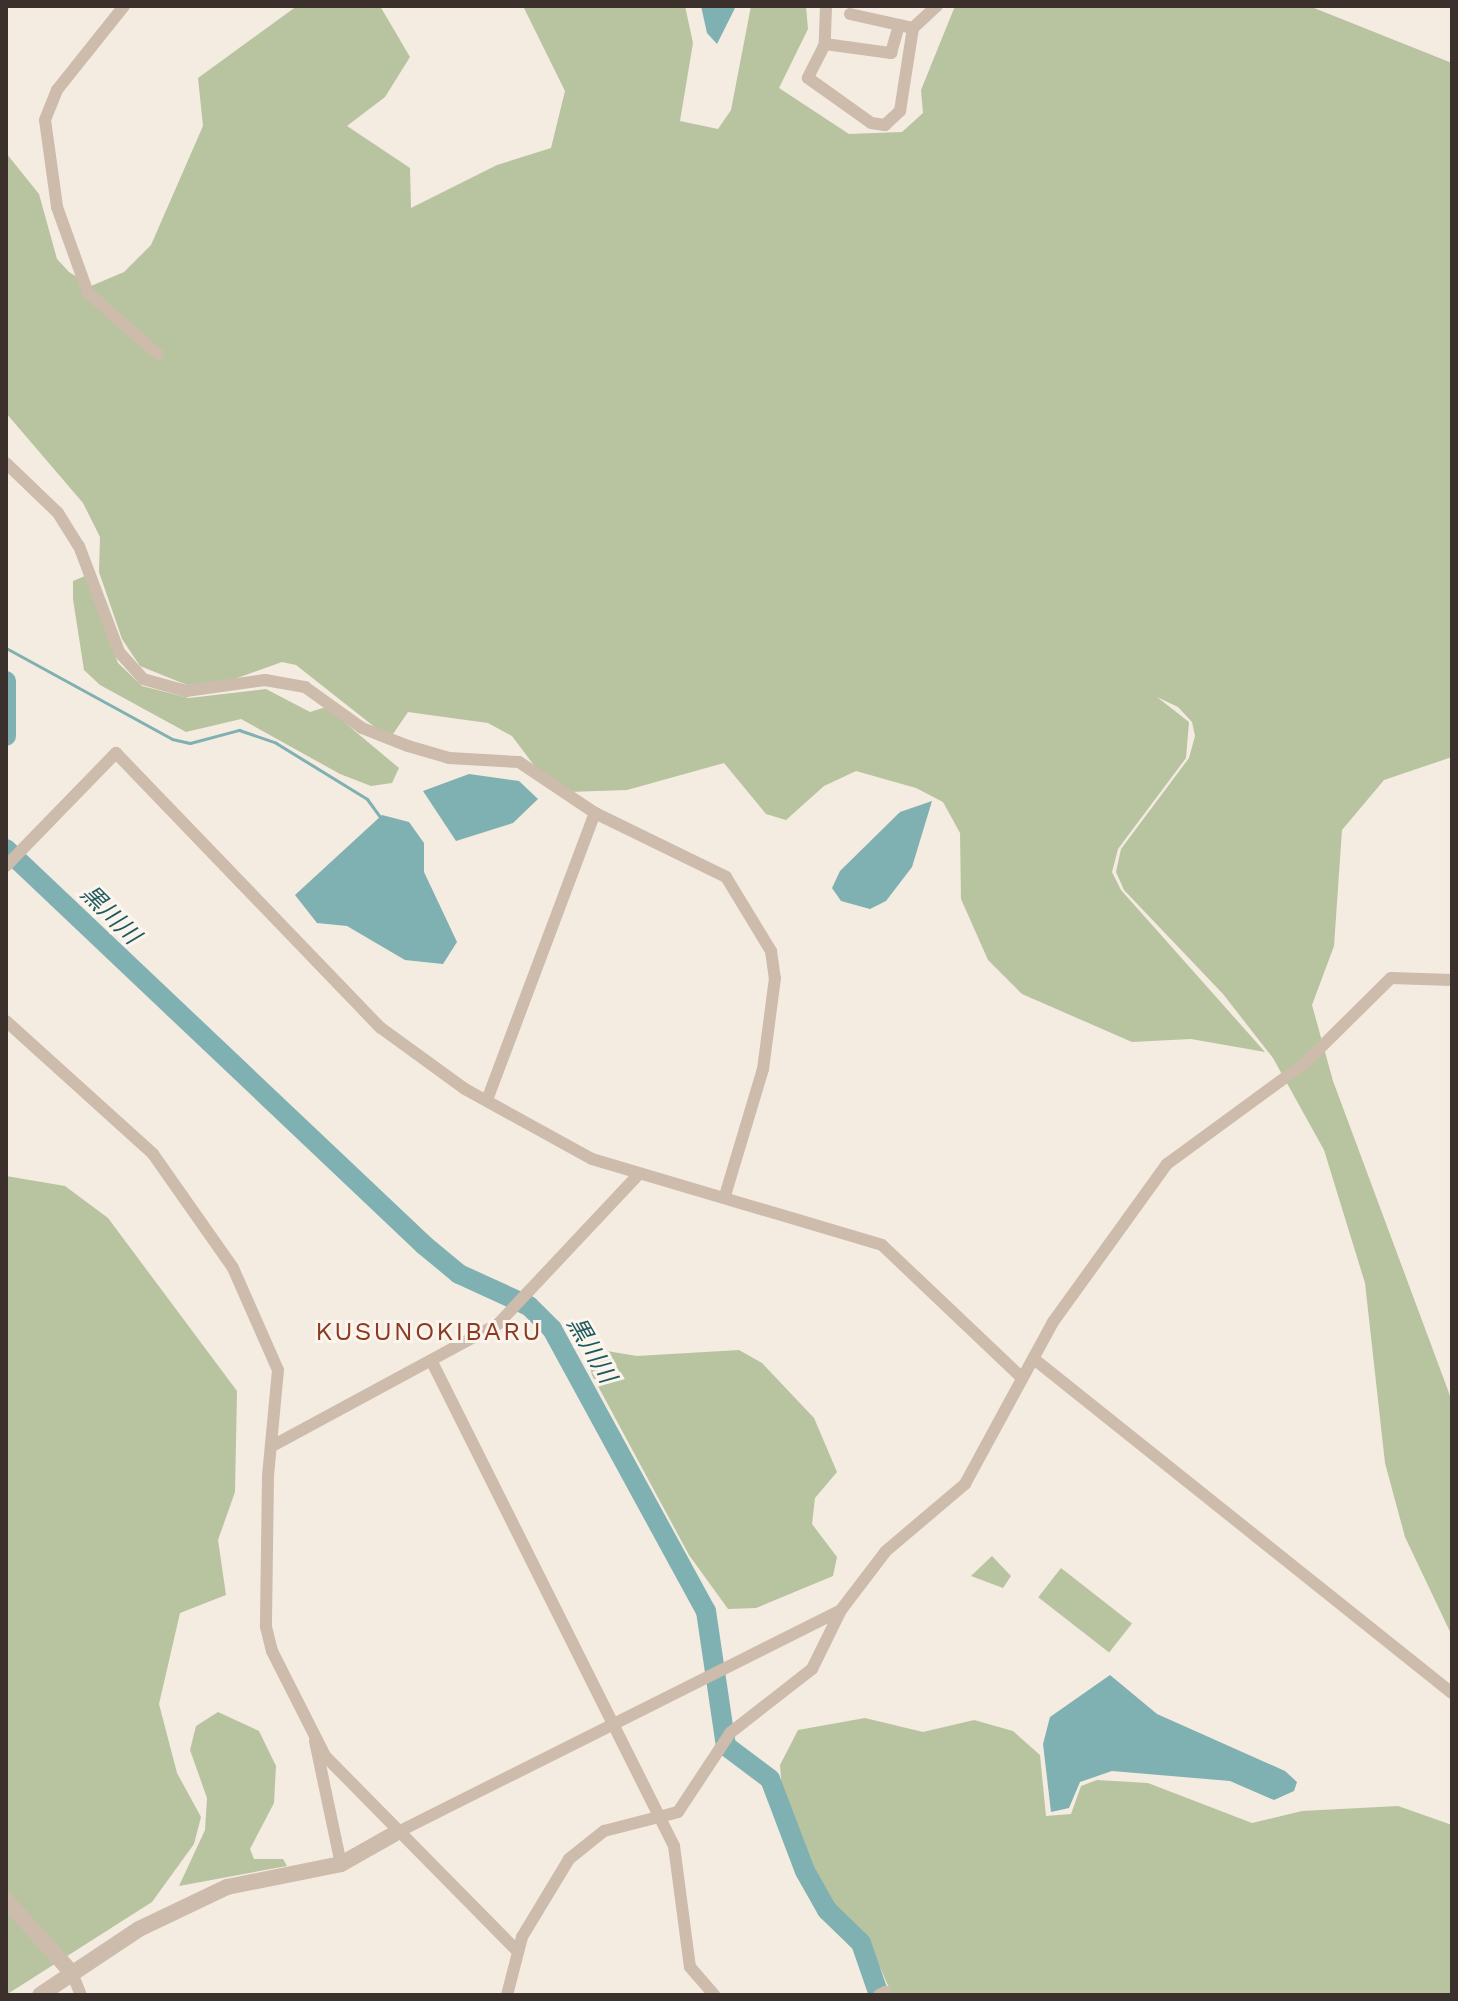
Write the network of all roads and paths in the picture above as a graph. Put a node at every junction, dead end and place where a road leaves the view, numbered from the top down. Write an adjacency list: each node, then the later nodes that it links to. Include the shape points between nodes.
1 (124, 6): 8 (street, via 57,90 45,120 57,207 88,293)
2 (826, 6): 7 (street)
3 (937, 6): 6 (street)
4 (850, 14): 5 (street)
5 (899, 25): 6 (street); 7 (street, via 891,53)
6 (913, 28): 7 (street, via 900,111 885,125 812,86 808,68)
7 (825, 44)
8 (158, 354)
9 (6, 463): 10 (street, via 58,513 79,546 119,652 143,679 186,691 265,680 305,687 362,728 408,746 449,758 519,762)
10 (595, 813): 14 (street); 16 (street, via 726,877 771,951 775,978 763,1069)
11 (8, 864): 14 (street, via 116,753 381,1028)
12 (1452, 980): 17 (street, via 1391,978 1305,1063 1201,1133 1142,1194)
13 (6, 1021): 20 (street, via 179,1184 233,1268 278,1370)
14 (487, 1100): 15 (street, via 592,1159)
15 (639, 1174): 16 (street); 18 (street, via 498,1324)
16 (725, 1196): 19 (street, via 895,1252)
17 (1034, 1359): 19 (street); 22 (street)
18 (433, 1364): 20 (street); 23 (street)
19 (1020, 1376): 21 (street, via 982,1461 921,1528 886,1551)
20 (274, 1445): 24 (street, via 266,1627)
21 (841, 1610): 23 (street); 25 (street, via 812,1669 730,1733 678,1812)
22 (1452, 1693)
23 (613, 1724): 25 (street); 26 (street)
24 (315, 1729): 26 (street, via 325,1756); 27 (street, via 314,1761)
25 (658, 1817): 29 (street, via 588,1841 569,1859); 34 (street, via 682,1874 678,1900 690,1967)
26 (394, 1834): 27 (street); 29 (street)
27 (341, 1864): 30 (street, via 227,1887 139,1929)
28 (6, 1900): 30 (street)
29 (517, 1951): 33 (street)
30 (72, 1973): 31 (street); 32 (street)
31 (40, 1995)
32 (81, 1995)
33 (507, 1995)
34 (714, 1995)

